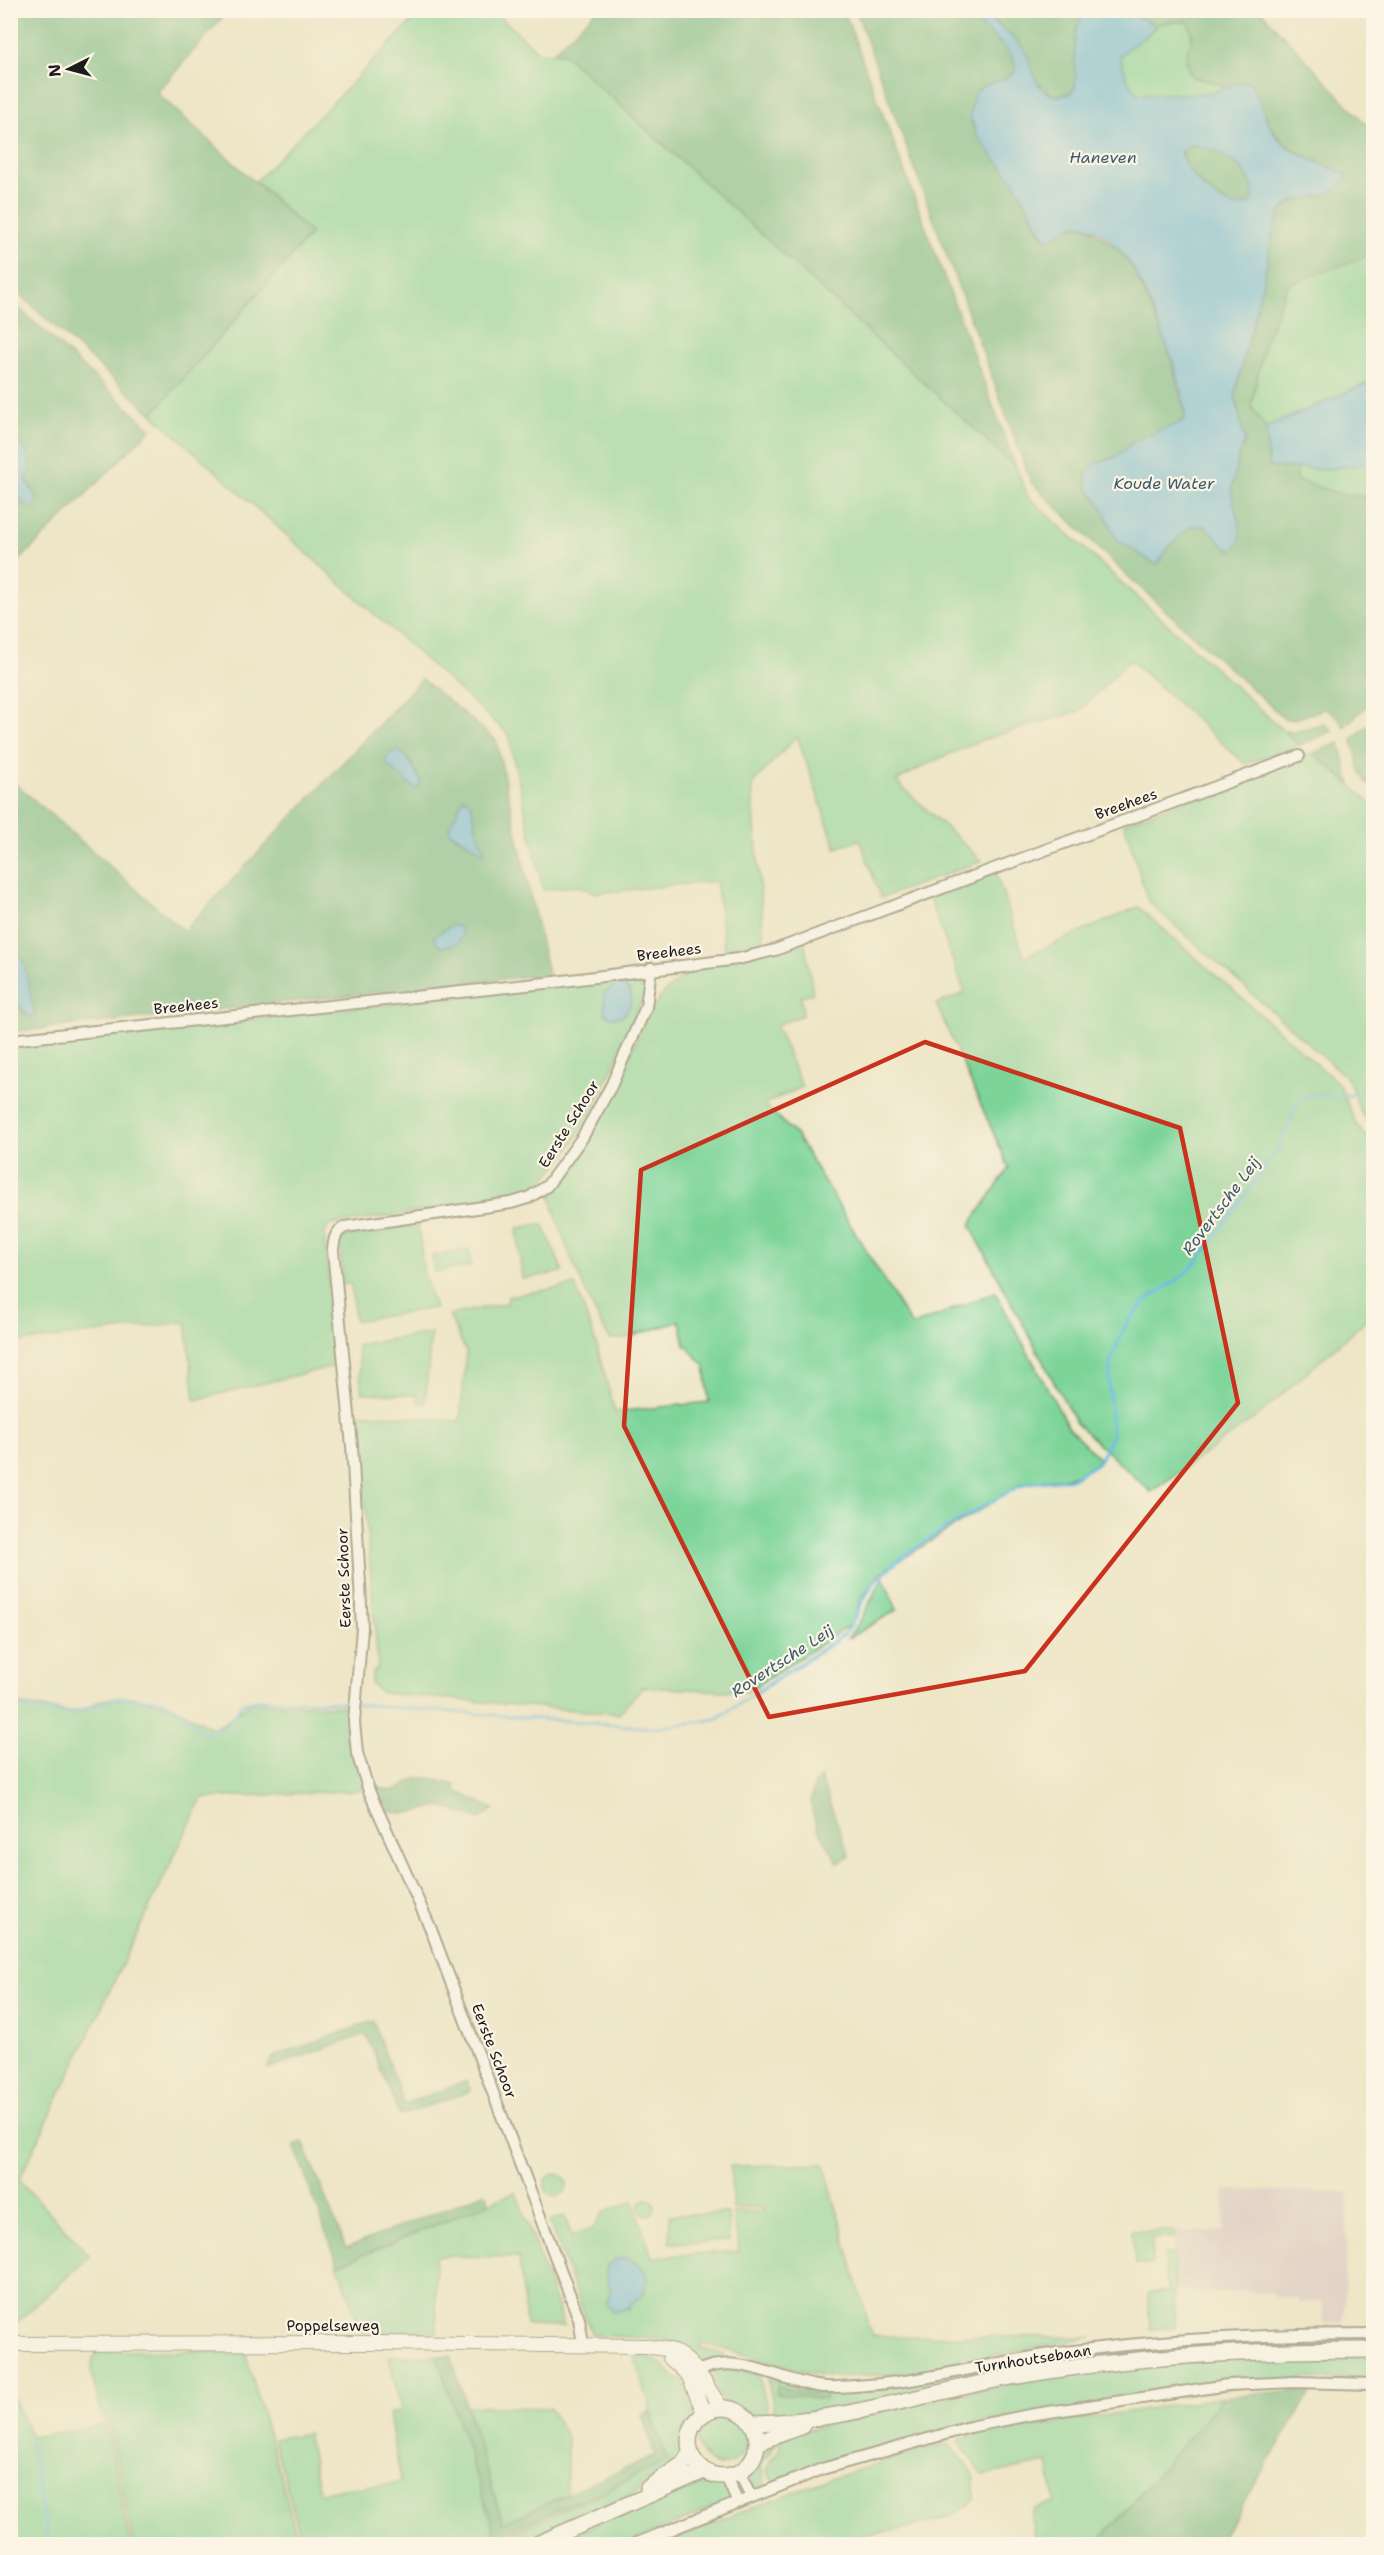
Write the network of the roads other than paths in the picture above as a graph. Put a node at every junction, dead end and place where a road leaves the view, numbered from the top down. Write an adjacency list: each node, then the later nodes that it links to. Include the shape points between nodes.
1 (1299, 756): 2 (street, Breehees, via 775,950 738,959)
2 (651, 968): 3 (street, Breehees, via 555,982); 6 (street, Eerste Schoor, via 646,1007 616,1075 582,1137 548,1186 511,1203 345,1227 334,1239 360,1584 362,1628 354,1737 362,1773 464,2015 579,2319)
3 (10, 1040)
4 (1374, 2334): 9 (street, Turnhoutsebaan, via 1200,2337 1123,2344 900,2382 840,2387 813,2385 729,2363 712,2364)
5 (10, 2344): 6 (street, Poppelseweg)
6 (583, 2344): 7 (street, Poppelseweg)
7 (656, 2348): 9 (street, Poppelseweg, via 678,2354); 12 (street, via 689,2376)
8 (1374, 2350): 13 (main road, Turnhoutsebaan, via 1243,2352 1100,2363 1004,2379)
9 (698, 2371): 11 (street, Poppelseweg)
10 (1374, 2384): 19 (street, via 1228,2385 1029,2415 877,2452)
11 (721, 2407): 12 (main road); 14 (main road, via 739,2411)
12 (704, 2413): 16 (main road, via 690,2431)
13 (813, 2421): 14 (main road, Turnhoutsebaan); 15 (main road, Turnhoutsebaan)
14 (752, 2423): 15 (main road)
15 (757, 2443): 18 (main road, via 751,2461)
16 (690, 2453): 17 (main road); 21 (main road, via 666,2477)
17 (704, 2471): 18 (main road); 21 (main road)
18 (732, 2474): 19 (street); 20 (street)
19 (752, 2496): 20 (street)
20 (738, 2501): 23 (street)
21 (609, 2512): 22 (main road)
22 (537, 2544)
23 (635, 2544)

